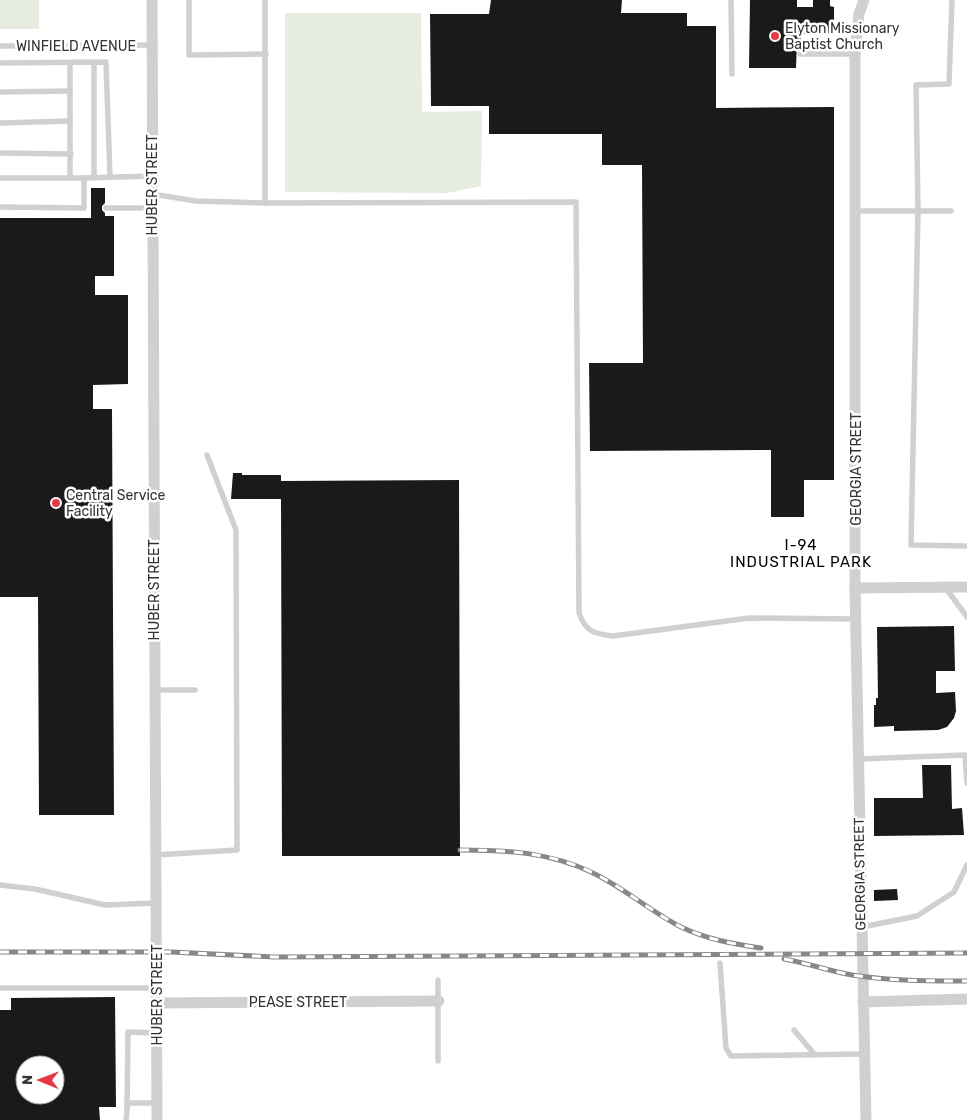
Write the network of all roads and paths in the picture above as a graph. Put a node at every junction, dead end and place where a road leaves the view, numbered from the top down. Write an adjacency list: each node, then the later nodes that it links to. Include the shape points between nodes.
1 (152, 0): 7 (street, HUBER STREET)
2 (189, 0): 9 (lane, via 189,55)
3 (265, 0): 9 (lane)
4 (731, 0): 15 (lane)
5 (864, 0): 11 (street, GEORGIA STREET, via 859,14)
6 (952, 0): 35 (lane, via 949,84 916,85)
7 (152, 45): 8 (lane, WINFIELD AVENUE); 22 (street, HUBER STREET)
8 (0, 46)
9 (266, 54): 29 (lane)
10 (800, 54): 11 (lane)
11 (855, 54): 36 (street, GEORGIA STREET)
12 (94, 62): 14 (lane); 23 (lane, via 106,62); 27 (lane)
13 (0, 63): 14 (lane)
14 (70, 63): 16 (lane)
15 (732, 74)
16 (70, 91): 17 (lane); 18 (lane)
17 (0, 92)
18 (70, 120): 19 (lane); 21 (lane)
19 (0, 123)
20 (0, 153): 21 (lane)
21 (70, 154): 25 (lane)
22 (152, 176): 23 (lane); 28 (street, HUBER STREET)
23 (110, 177): 27 (lane)
24 (0, 178): 25 (lane)
25 (70, 178): 26 (lane)
26 (84, 178): 27 (lane); 31 (lane)
27 (94, 178)
28 (152, 194): 29 (lane, via 196,201); 34 (street, HUBER STREET)
29 (265, 202): 44 (lane, via 576,202 579,612 582,623 599,634 613,636 749,618)
30 (0, 207): 31 (lane)
31 (84, 208): 32 (lane)
32 (91, 208)
33 (106, 208): 34 (lane)
34 (152, 208): 45 (street, HUBER STREET)
35 (918, 210): 36 (lane); 37 (lane); 39 (lane, via 911,545)
36 (856, 211): 42 (street, GEORGIA STREET)
37 (951, 211)
38 (207, 455): 50 (lane, via 236,530 237,850)
39 (967, 546)
40 (945, 587): 41 (street); 42 (street); 43 (lane)
41 (967, 587)
42 (855, 588): 44 (street, GEORGIA STREET)
43 (967, 617)
44 (856, 619): 48 (street, GEORGIA STREET)
45 (155, 690): 46 (lane); 50 (street, HUBER STREET)
46 (195, 690)
47 (966, 754): 48 (lane); 49 (lane)
48 (858, 759): 54 (street, GEORGIA STREET)
49 (967, 783)
50 (156, 855): 53 (street, HUBER STREET)
51 (967, 865): 54 (lane, via 954,892 917,916)
52 (0, 886): 53 (lane, via 35,889 105,906)
53 (156, 903): 58 (street, HUBER STREET)
54 (862, 927): 62 (street, GEORGIA STREET)
55 (720, 963): 66 (lane, via 726,1048 731,1056)
56 (438, 980): 60 (lane)
57 (0, 988): 58 (lane)
58 (156, 988): 61 (street, HUBER STREET)
59 (967, 999): 62 (street)
60 (439, 1001): 61 (street, PEASE STREET); 67 (lane)
61 (157, 1002): 64 (street, HUBER STREET)
62 (863, 1002): 65 (street, GEORGIA STREET)
63 (794, 1030): 66 (lane)
64 (157, 1033): 68 (lane, via 128,1032); 69 (street, HUBER STREET)
65 (864, 1054): 66 (lane); 72 (street, GEORGIA STREET)
66 (815, 1055)
67 (438, 1061)
68 (127, 1103): 69 (lane); 70 (lane)
69 (157, 1103): 71 (street, HUBER STREET)
70 (126, 1120)
71 (157, 1120)
72 (866, 1120)

